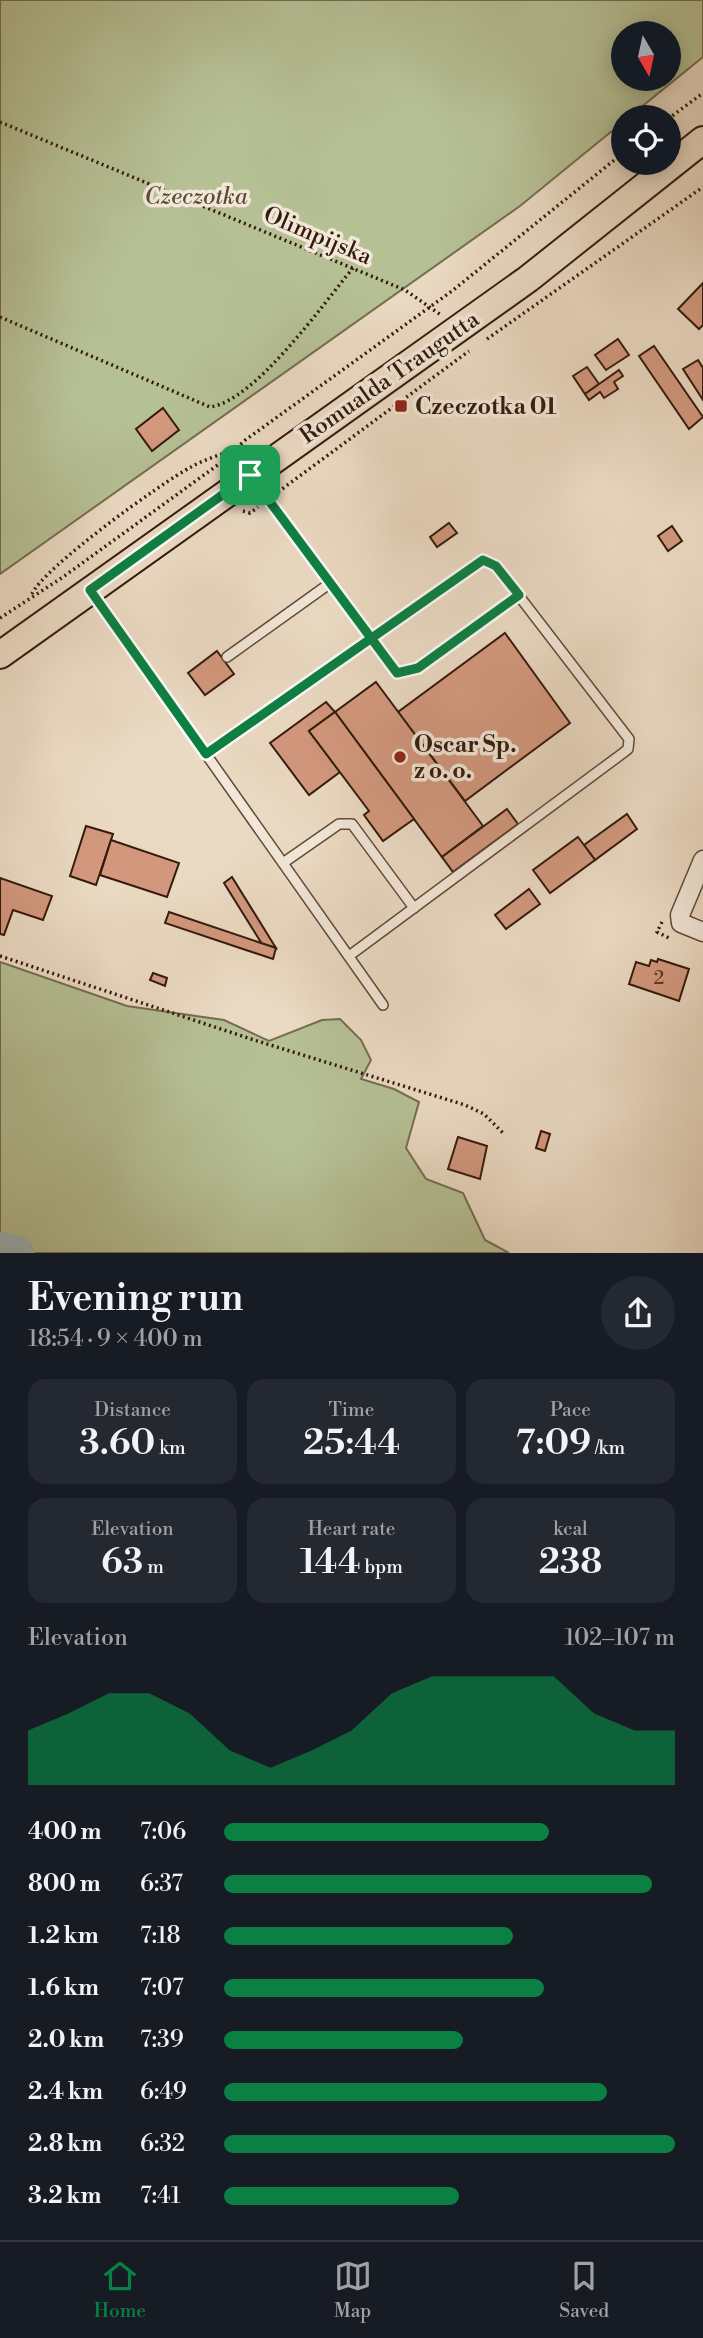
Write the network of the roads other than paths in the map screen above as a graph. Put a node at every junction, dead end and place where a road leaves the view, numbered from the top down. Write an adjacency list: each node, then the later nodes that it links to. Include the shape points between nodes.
1 (703, 139): 2 (main road, Romualda Traugutta, via 528,279 472,339)
2 (250, 475): 3 (lane); 4 (main road, Romualda Traugutta)
3 (329, 584): 6 (lane); 8 (lane)
4 (90, 590): 7 (main road, Romualda Traugutta); 9 (lane)
5 (519, 595): 6 (lane, via 496,566 483,560); 6 (lane, via 411,672 397,673); 12 (lane, via 629,739 628,749)
6 (369, 639): 9 (lane)
7 (0, 654)
8 (227, 657)
9 (206, 754): 11 (lane)
10 (703, 860): 13 (street, via 681,908 681,923)
11 (283, 863): 12 (lane, via 347,822); 14 (lane)
12 (414, 908): 14 (lane)
13 (703, 932)
14 (349, 956): 15 (lane)
15 (383, 1005)

